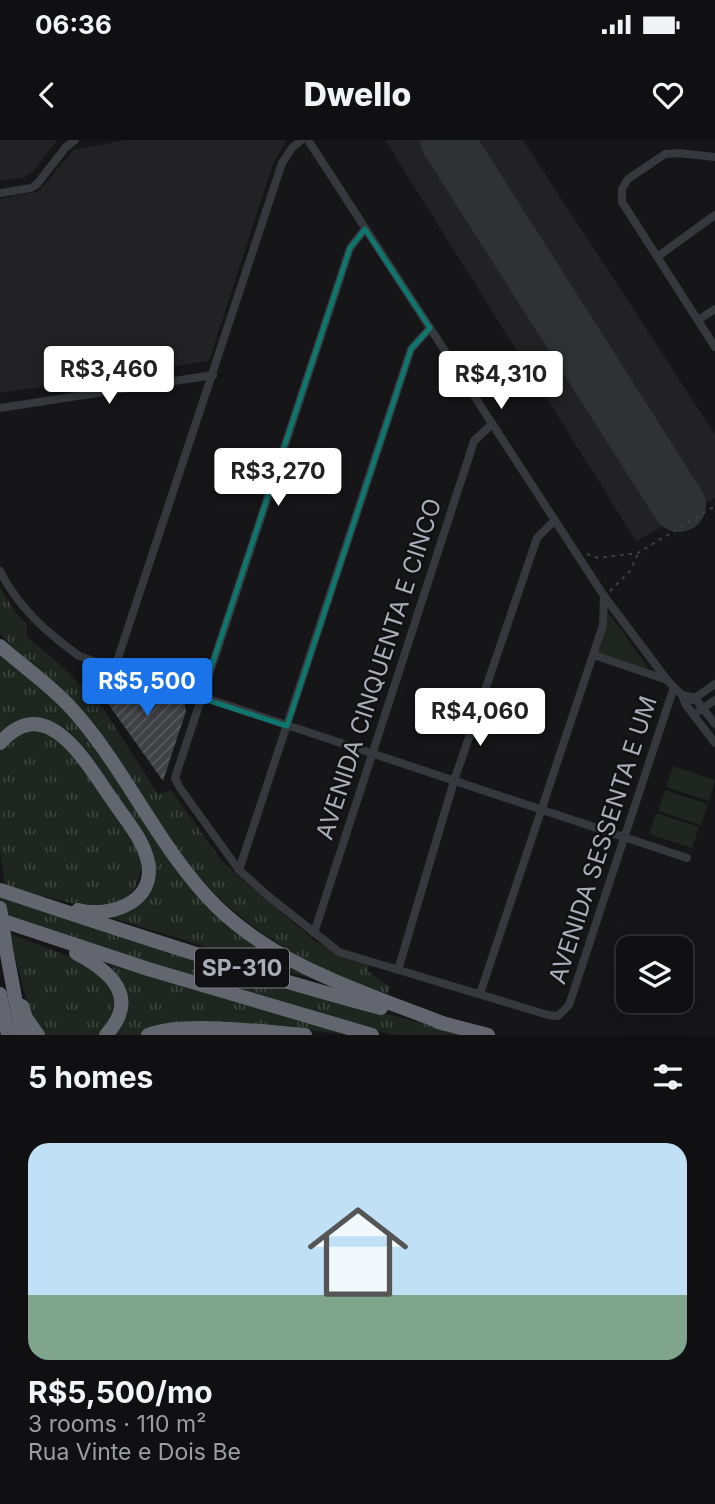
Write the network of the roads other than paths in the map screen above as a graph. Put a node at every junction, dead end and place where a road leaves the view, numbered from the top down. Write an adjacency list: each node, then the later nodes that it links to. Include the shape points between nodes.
1 (75, 140): 5 (street, via 37,184)
2 (301, 140): 13 (street, via 282,163)
3 (307, 140): 7 (street)
4 (715, 157): 8 (street, via 665,154 628,179 622,189 622,202)
5 (0, 193)
6 (715, 215): 8 (street)
7 (365, 229): 11 (street); 26 (street, via 350,248)
8 (657, 257): 10 (street)
9 (715, 309): 10 (street)
10 (698, 320): 12 (street)
11 (430, 328): 15 (street); 33 (street, via 411,349)
12 (715, 347)
13 (213, 375): 14 (street); 21 (street)
14 (0, 408)
15 (492, 424): 16 (street); 36 (street, AVENIDA CINQUENTA E CINCO, via 474,441)
16 (555, 520): 18 (street); 37 (street, via 537,538)
17 (0, 571): 21 (street, via 29,616 52,637 79,656)
18 (604, 596): 20 (street, via 604,625); 22 (street)
19 (0, 646): 52 (highway, via 78,715 192,880 218,907 281,954 320,975)
20 (594, 655): 22 (street); 38 (street)
21 (114, 670): 26 (street)
22 (667, 680): 24 (street)
23 (715, 684): 27 (street, AVENIDA SESSENTA E UM)
24 (674, 687): 25 (street); 39 (street, AVENIDA SESSENTA E UM)
25 (682, 695): 27 (street); 29 (street)
26 (201, 698): 33 (street); 41 (street, via 176,778)
27 (695, 698): 29 (street, AVENIDA SESSENTA E UM); 30 (street)
28 (715, 700): 30 (street, AVENIDA SESSENTA E UM)
29 (685, 705): 31 (street)
30 (703, 708): 31 (street, AVENIDA SESSENTA E UM); 32 (street)
31 (693, 715): 35 (street)
32 (715, 724)
33 (287, 726): 36 (street); 41 (street)
34 (0, 743): 43 (highway, via 17,729 32,725 47,726 65,736 143,845 148,864 148,877 136,899 113,912 85,912)
35 (715, 743)
36 (371, 754): 37 (street); 47 (street, AVENIDA CINQUENTA E CINCO)
37 (454, 781): 38 (street); 48 (street)
38 (542, 810): 39 (street); 51 (street)
39 (625, 837): 40 (street); 51 (street, AVENIDA SESSENTA E UM, via 564,1012 548,1015)
40 (687, 858)
41 (239, 870): 47 (street)
42 (0, 890): 43 (highway, SP-310)
43 (30, 900): 52 (highway, SP-310, via 319,991)
44 (0, 908): 49 (highway, bridge)
45 (0, 920): 46 (highway, SP-310)
46 (34, 931): 56 (highway, via 110,974 121,1002 119,1015); 59 (highway, SP-310)
47 (314, 933): 48 (street, via 339,952)
48 (398, 970): 51 (street)
49 (10, 975): 54 (highway); 55 (highway, via 26,1018)
50 (0, 994): 53 (highway)
51 (480, 994)
52 (445, 1024): 60 (highway, SP-310)
53 (8, 1035)
54 (22, 1035)
55 (38, 1035)
56 (106, 1035)
57 (148, 1035): 58 (highway, via 193,1029)
58 (305, 1035)
59 (372, 1035)
60 (488, 1035)

